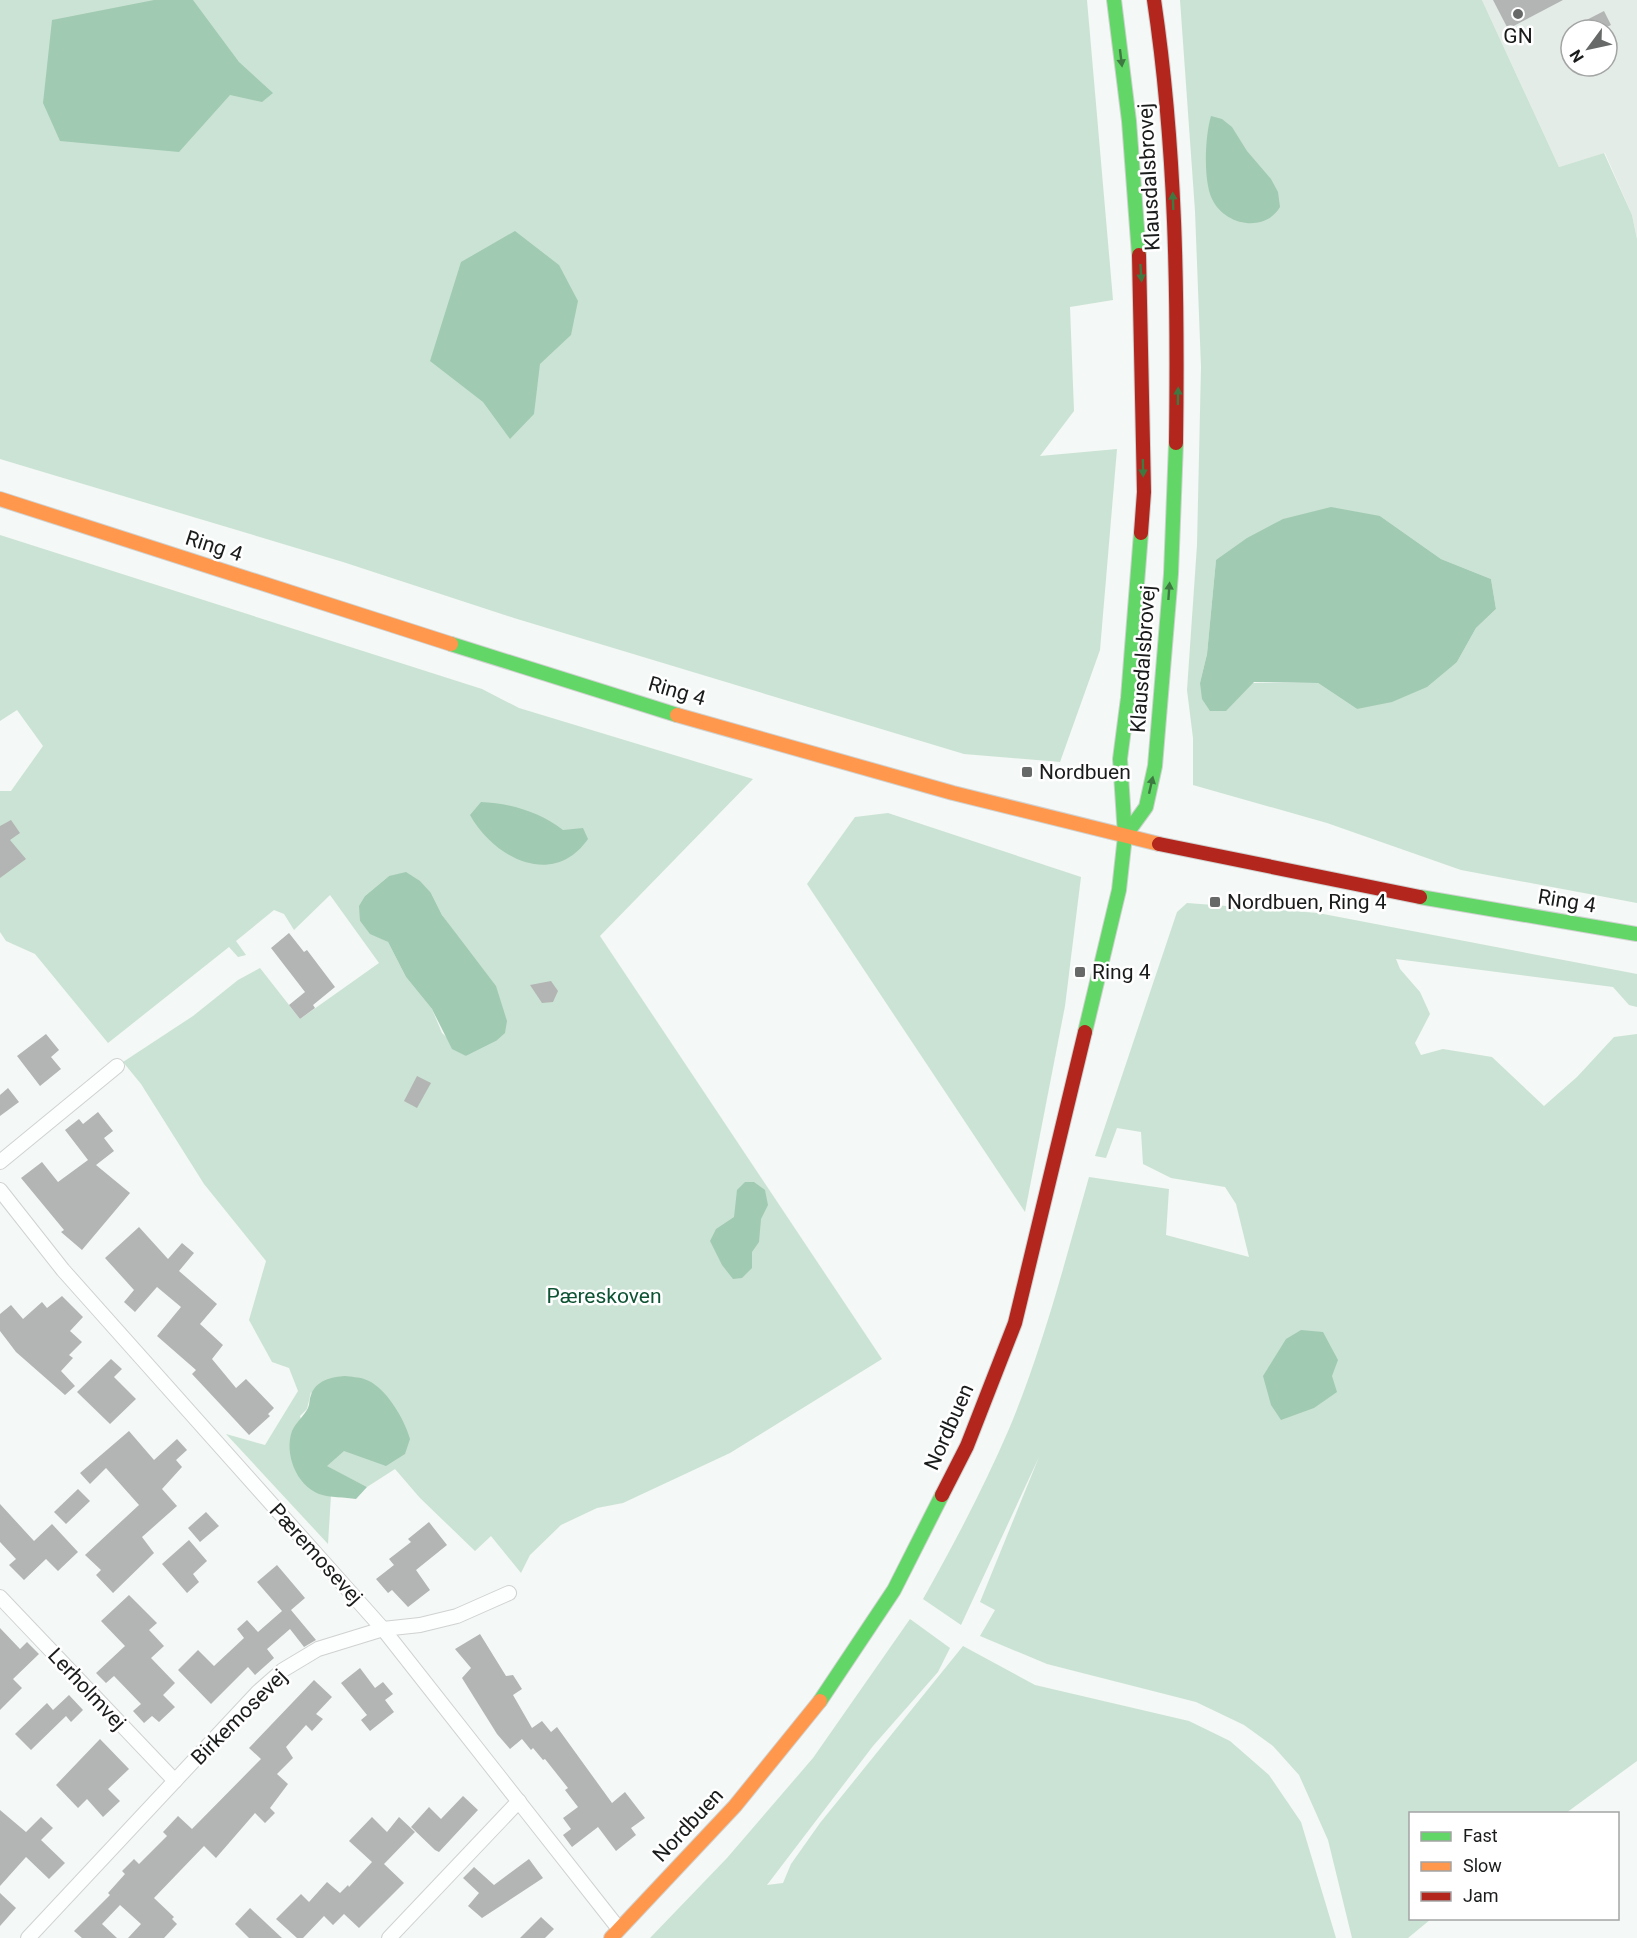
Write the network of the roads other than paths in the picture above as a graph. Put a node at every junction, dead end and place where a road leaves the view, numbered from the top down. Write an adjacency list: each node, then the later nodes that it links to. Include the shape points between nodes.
1 (1114, 0): 4 (street, Klausdalsbrovej, one-way to 4, via 1129,121 1141,279 1144,492 1120,759)
2 (1154, 0): 4 (street, Klausdalsbrovej, one-way to 2, via 1146,807 1155,766 1176,495 1178,387 1171,132)
3 (0, 499): 4 (street, Ring 4, via 590,687 890,776)
4 (1125, 836): 5 (street, Ring 4, via 1371,887); 14 (street, Nordbuen, via 1119,890 1015,1323 967,1446 894,1590 806,1721 735,1806)
5 (1637, 934)
6 (117, 1066): 7 (street)
7 (0, 1162)
8 (0, 1190): 11 (street, Pæremosevej, via 63,1270)
9 (509, 1593): 11 (street, Birkemosevej, via 457,1616)
10 (0, 1597): 12 (street, Lerholmvej)
11 (383, 1629): 12 (street, Birkemosevej, via 318,1648 283,1670); 13 (street, Pæremosevej)
12 (175, 1781): 15 (street, Birkemosevej)
13 (519, 1801): 14 (street, Pæremosevej); 16 (street)
14 (615, 1934)
15 (28, 1938)
16 (389, 1938)

